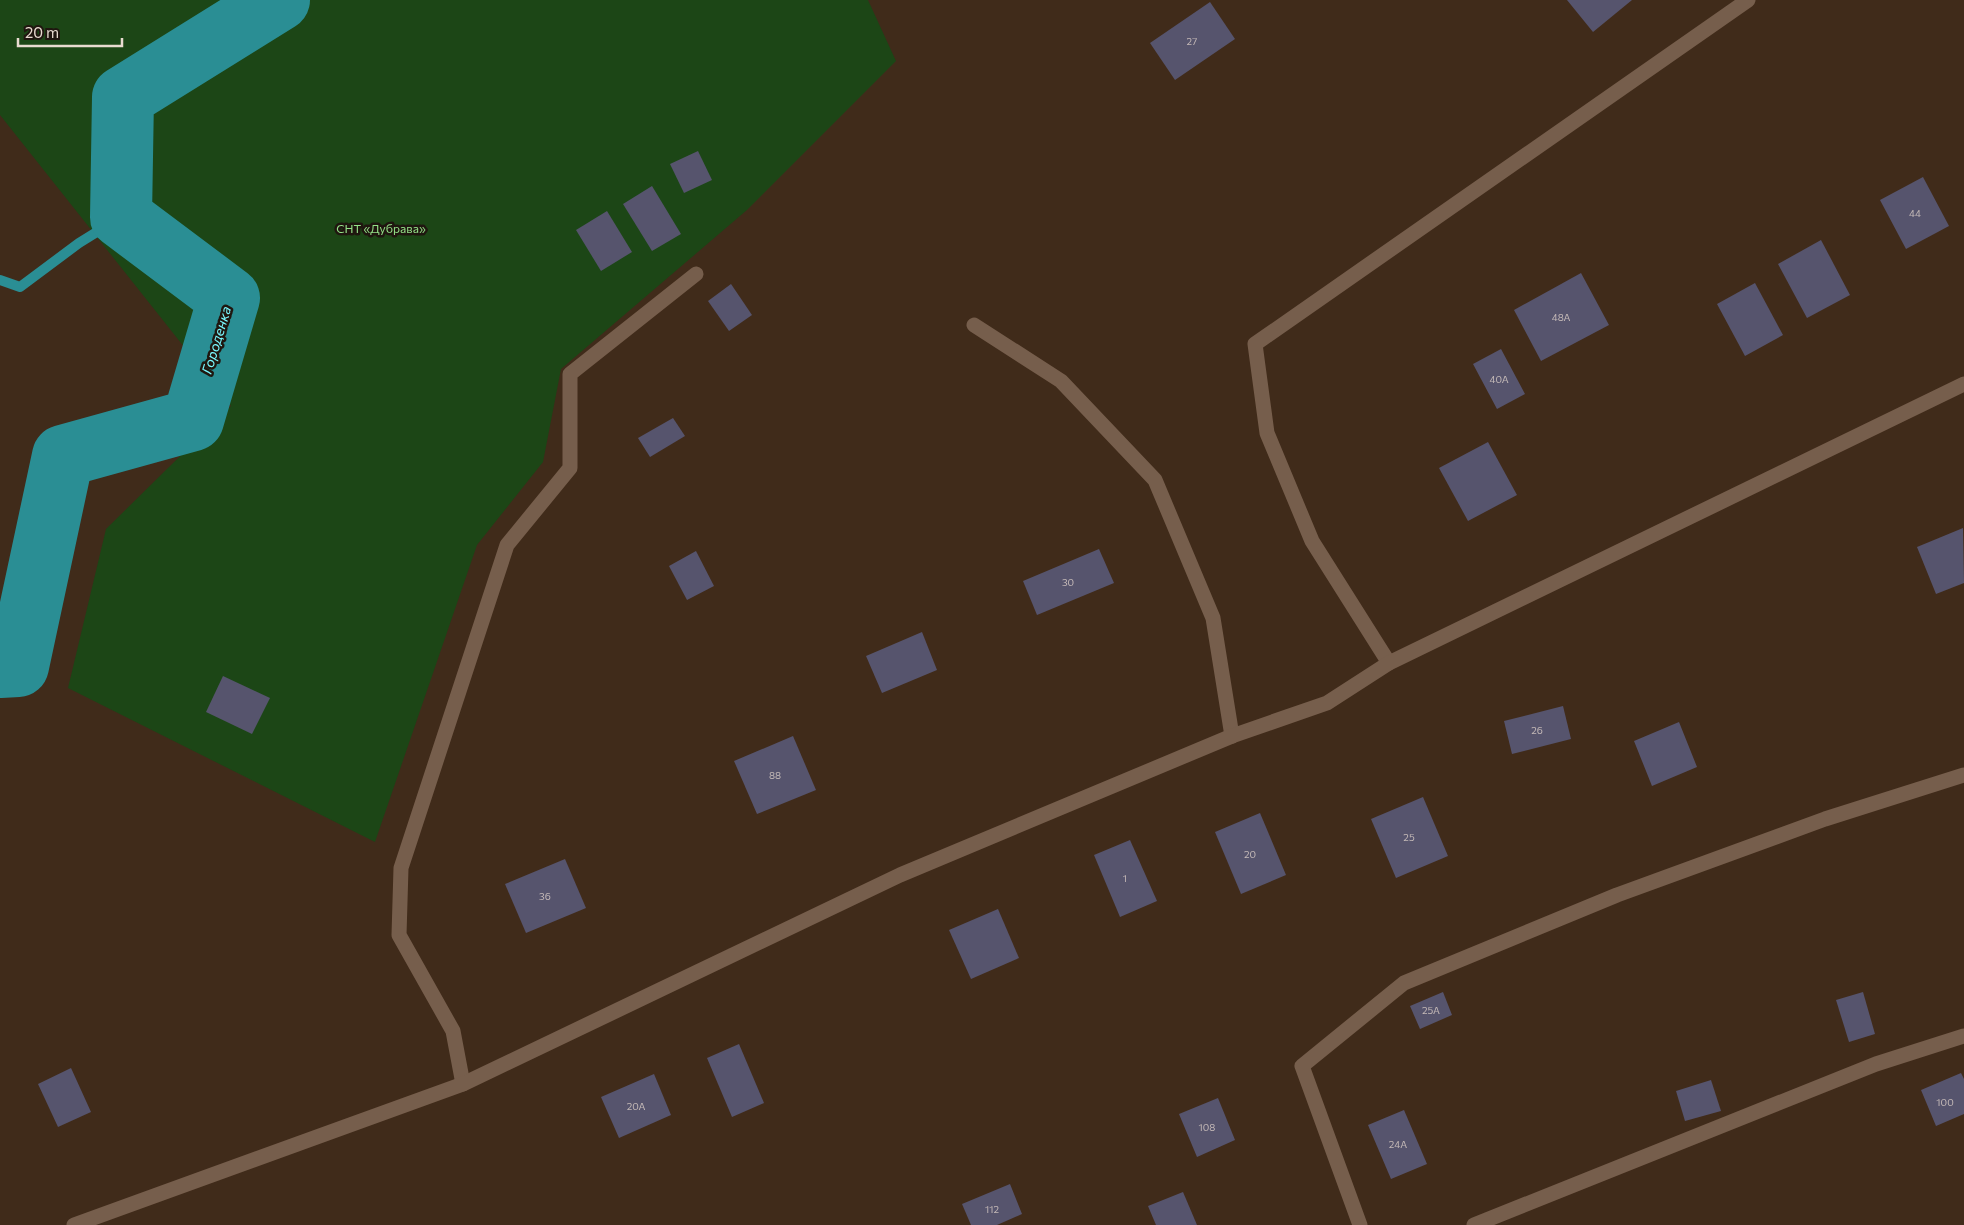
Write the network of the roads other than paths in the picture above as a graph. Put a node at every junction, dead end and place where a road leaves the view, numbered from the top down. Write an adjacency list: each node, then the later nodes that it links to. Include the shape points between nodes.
1 (1748, 0): 5 (street, via 1254,344 1267,433 1312,541)
2 (696, 274): 9 (street, via 570,374 570,468 507,545 401,868 400,935 453,1031)
3 (974, 325): 6 (street, via 1061,381 1155,480 1213,618)
4 (1964, 384): 5 (street)
5 (1389, 663): 6 (street, via 1327,703)
6 (1232, 736): 9 (street, via 900,875)
7 (1964, 775): 11 (street, via 1825,819 1626,892 1404,983 1302,1066)
8 (1964, 1036): 12 (street, via 1876,1064)
9 (463, 1084): 10 (street)
10 (74, 1225)
11 (1360, 1225)
12 (1474, 1225)

